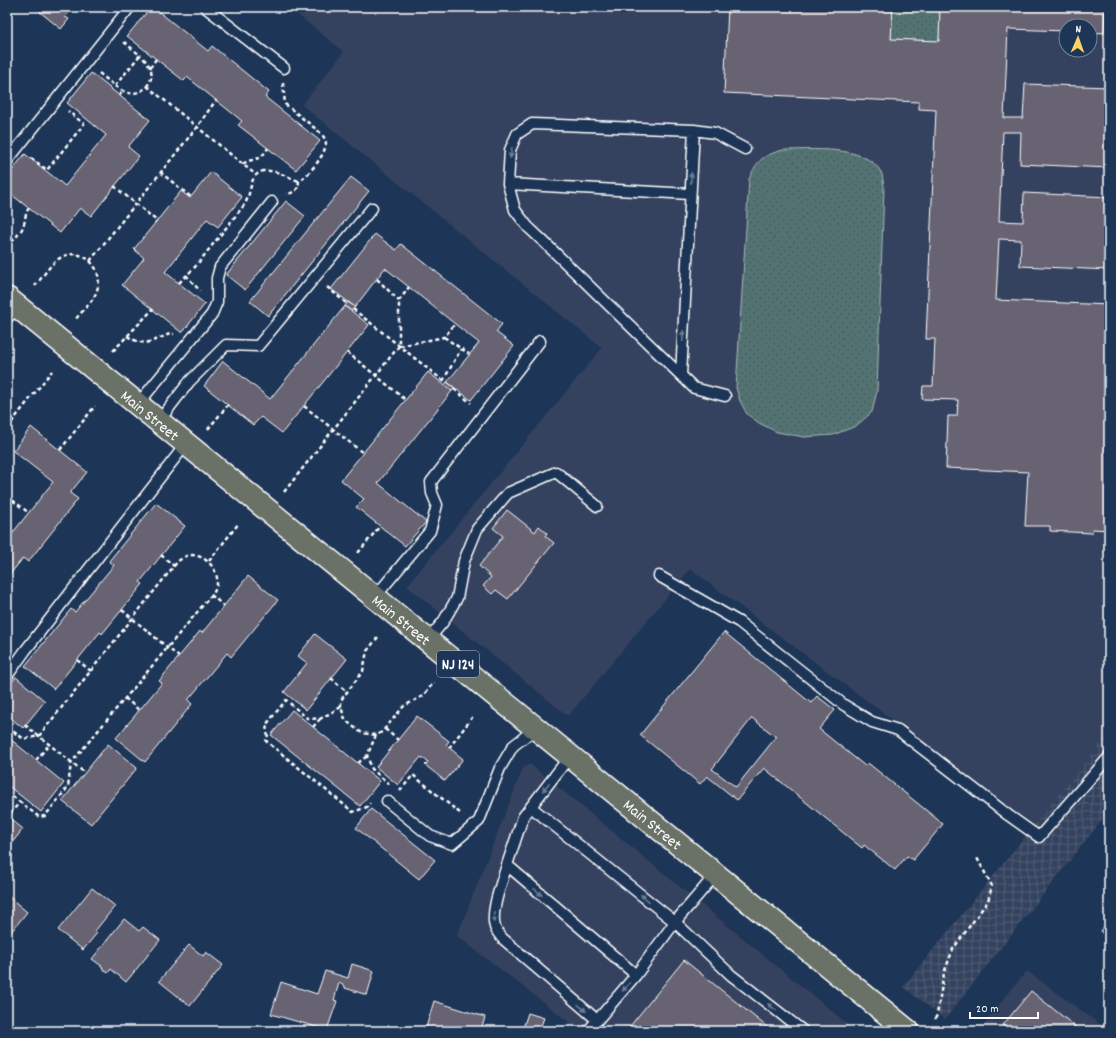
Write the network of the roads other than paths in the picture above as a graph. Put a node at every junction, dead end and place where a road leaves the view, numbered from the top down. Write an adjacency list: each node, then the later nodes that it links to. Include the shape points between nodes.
1 (130, 7): 6 (lane)
2 (205, 7): 3 (lane)
3 (284, 68)
4 (694, 130): 5 (lane, via 715,133); 7 (lane, one-way to 7, via 532,124 517,134 510,150); 8 (lane, one-way to 4)
5 (745, 149)
6 (7, 161)
7 (508, 184): 8 (lane); 13 (lane, via 515,210 528,227)
8 (690, 194): 13 (lane, one-way to 8)
9 (272, 202): 15 (lane, via 220,267 217,278 217,302 212,314)
10 (372, 208): 16 (lane, via 258,346 226,345 189,382)
11 (11, 308): 15 (main road, Main Street / NJ 124)
12 (540, 341): 20 (lane, via 431,482 432,493 438,505 430,531)
13 (681, 375): 14 (lane, via 694,388)
14 (725, 396)
15 (138, 404): 16 (main road, Main Street / NJ 124)
16 (159, 421): 17 (main road, Main Street / NJ 124)
17 (186, 444): 20 (main road, Main Street / NJ 124); 22 (lane)
18 (597, 506): 21 (lane, via 556,472 508,492 477,529 464,561 457,598 443,622)
19 (659, 576): 25 (lane, via 739,622 844,705 872,722 898,730 1039,837)
20 (375, 597): 21 (main road, Main Street / NJ 124)
21 (428, 640): 23 (main road, Main Street / NJ 124)
22 (7, 676)
23 (536, 728): 24 (main road, Main Street / NJ 124); 26 (lane, via 513,746 500,768 479,821 452,844 430,836)
24 (570, 756): 27 (lane, one-way to 27); 29 (main road, Main Street / NJ 124)
25 (1109, 757)
26 (386, 801)
27 (531, 807): 28 (lane, via 523,817); 30 (lane, one-way to 27)
28 (507, 865): 31 (lane, one-way to 31); 32 (lane, one-way to 32, via 494,910 495,929 502,938)
29 (716, 874): 30 (lane); 33 (main road, Main Street / NJ 124)
30 (676, 922): 31 (lane); 35 (lane, one-way to 30, via 731,975)
31 (636, 975): 32 (lane, one-way to 32)
32 (596, 1020): 34 (lane)
33 (905, 1030)
34 (588, 1031)
35 (803, 1031)

